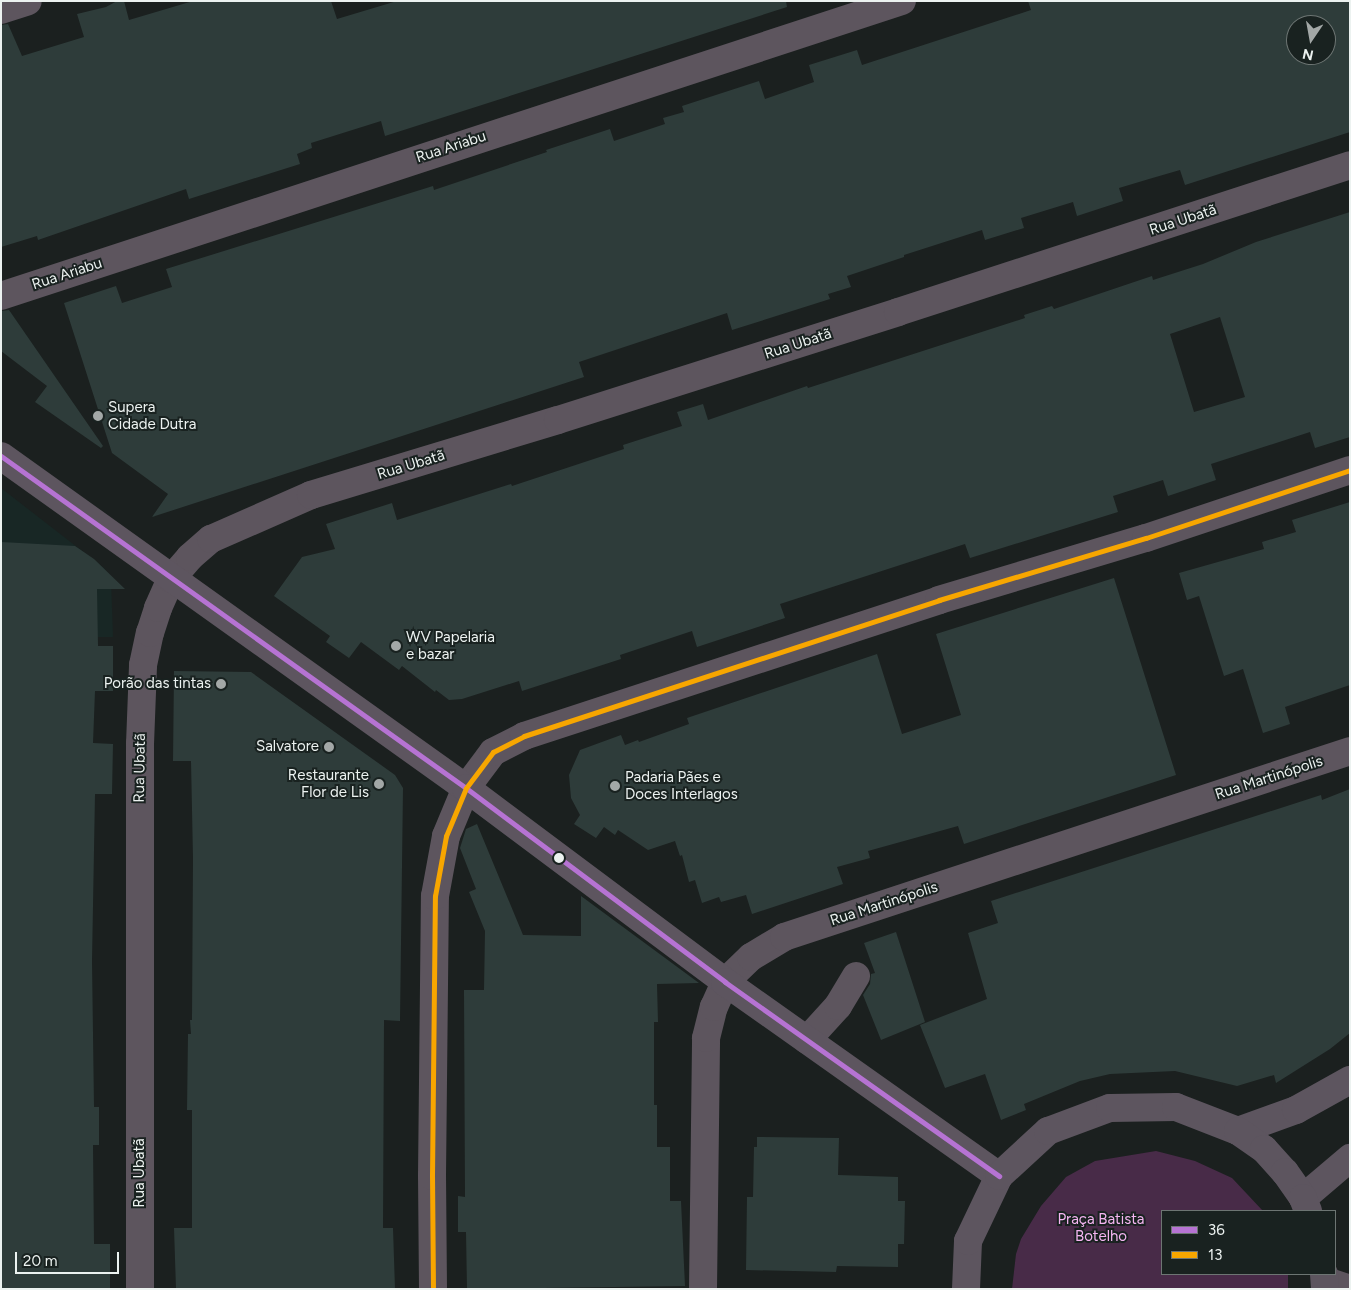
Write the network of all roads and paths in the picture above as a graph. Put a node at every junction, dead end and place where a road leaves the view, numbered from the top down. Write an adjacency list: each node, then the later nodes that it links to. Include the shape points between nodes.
1 (28, 1): 3 (street)
2 (902, 1): 5 (street, Rua Ariabu)
3 (1, 10)
4 (1350, 165): 8 (street, Rua Ubatã, via 558,420 311,495 211,539)
5 (1, 296)
6 (1, 456): 8 (main road)
7 (1350, 470): 10 (street, via 1146,538 938,600 524,736 493,752)
8 (171, 579): 10 (main road); 19 (street, Rua Ubatã, via 150,633 142,685)
9 (1350, 752): 12 (street, Rua Martinópolis, via 784,937 751,958)
10 (466, 788): 12 (main road); 20 (street, via 446,836 434,896)
11 (856, 976): 13 (street, via 838,1006)
12 (725, 982): 13 (main road); 21 (street, Rua Martinópolis, via 706,1038)
13 (807, 1040): 17 (main road)
14 (1350, 1080): 15 (main road, via 1296,1110)
15 (1238, 1131): 17 (main road, via 1176,1107 1110,1108 1048,1131); 18 (main road, via 1285,1172)
16 (1350, 1158): 18 (main road)
17 (999, 1176): 22 (main road, via 968,1241)
18 (1306, 1205)
19 (140, 1289)
20 (434, 1289)
21 (703, 1289)
22 (966, 1289)

